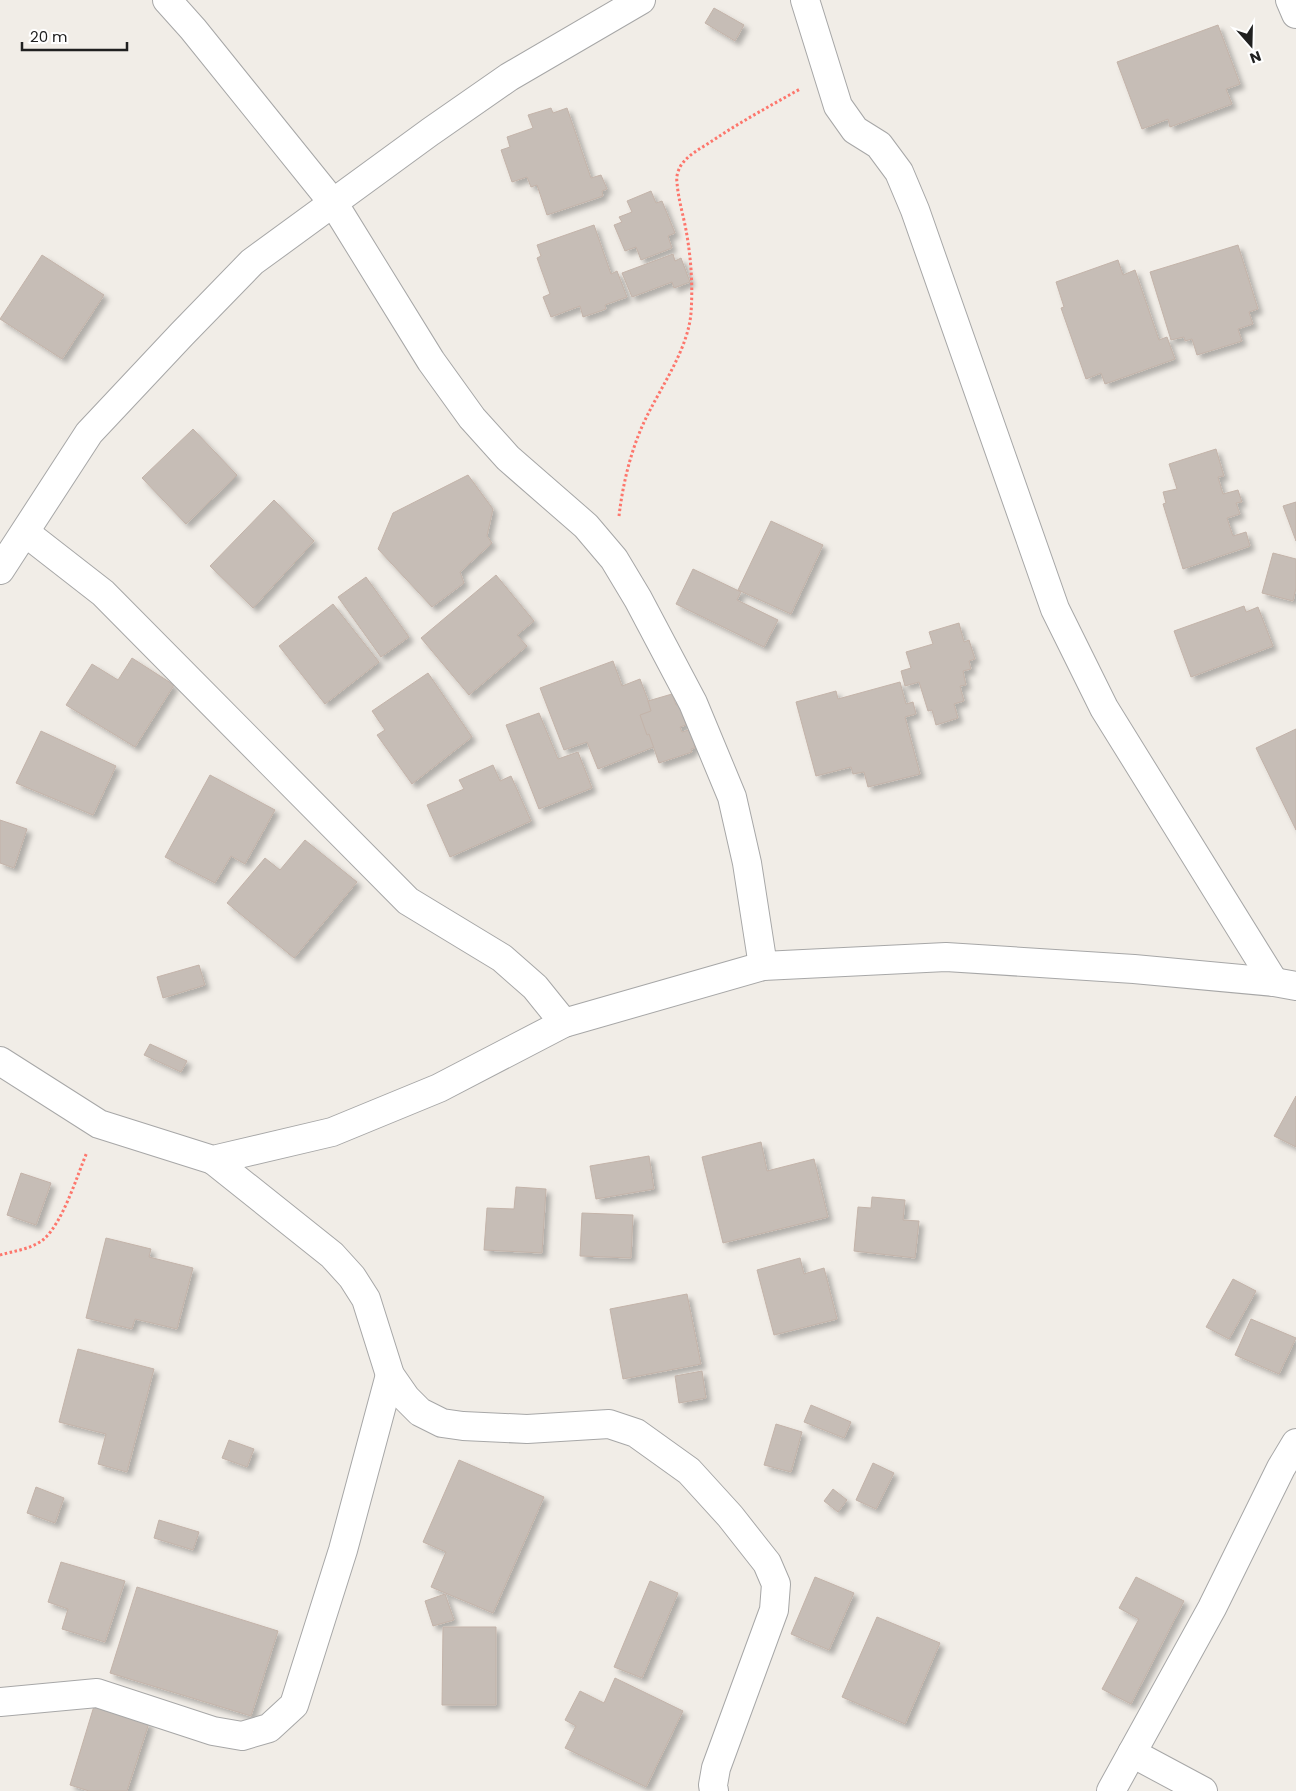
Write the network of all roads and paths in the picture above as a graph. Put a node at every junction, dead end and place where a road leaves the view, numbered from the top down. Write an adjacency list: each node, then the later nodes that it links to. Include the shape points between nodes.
1 (167, 0): 7 (street, via 194,29)
2 (641, 0): 7 (street, via 509,76)
3 (805, 0): 6 (street)
4 (1290, 0): 5 (street)
5 (1296, 14)
6 (827, 75): 9 (path, via 733,127 688,156 679,168 676,180 686,232 691,317 685,338 637,442 625,480); 12 (street, via 838,106 855,130 879,145 899,172 1055,609 1104,708)
7 (334, 204): 8 (street, via 252,262 182,334 89,434); 9 (street, via 431,361 472,418 508,458 586,526)
8 (26, 533): 10 (street); 13 (street, via 103,593 408,900 502,958 535,987)
9 (614, 559): 11 (street, via 693,704 732,797 747,862)
10 (0, 570)
11 (763, 966): 12 (street, via 946,957 1134,969); 13 (street)
12 (1285, 984)
13 (564, 1023): 16 (street, via 439,1088 332,1132)
14 (0, 1061): 15 (street)
15 (99, 1124): 16 (street); 17 (path, via 57,1223 43,1239 26,1248)
16 (213, 1160): 18 (street, via 332,1255 352,1277 366,1299)
17 (0, 1255)
18 (390, 1375): 20 (street, via 343,1550 294,1705 270,1728 242,1736 213,1731 96,1693); 22 (street, via 420,1412 442,1423 527,1429 608,1424 636,1433 689,1470 767,1563 776,1584 774,1610 716,1768)
19 (1296, 1443): 21 (street, via 1212,1608)
20 (0, 1702)
21 (1132, 1753): 23 (street); 24 (street)
22 (714, 1791)
23 (1111, 1791)
24 (1203, 1791)

